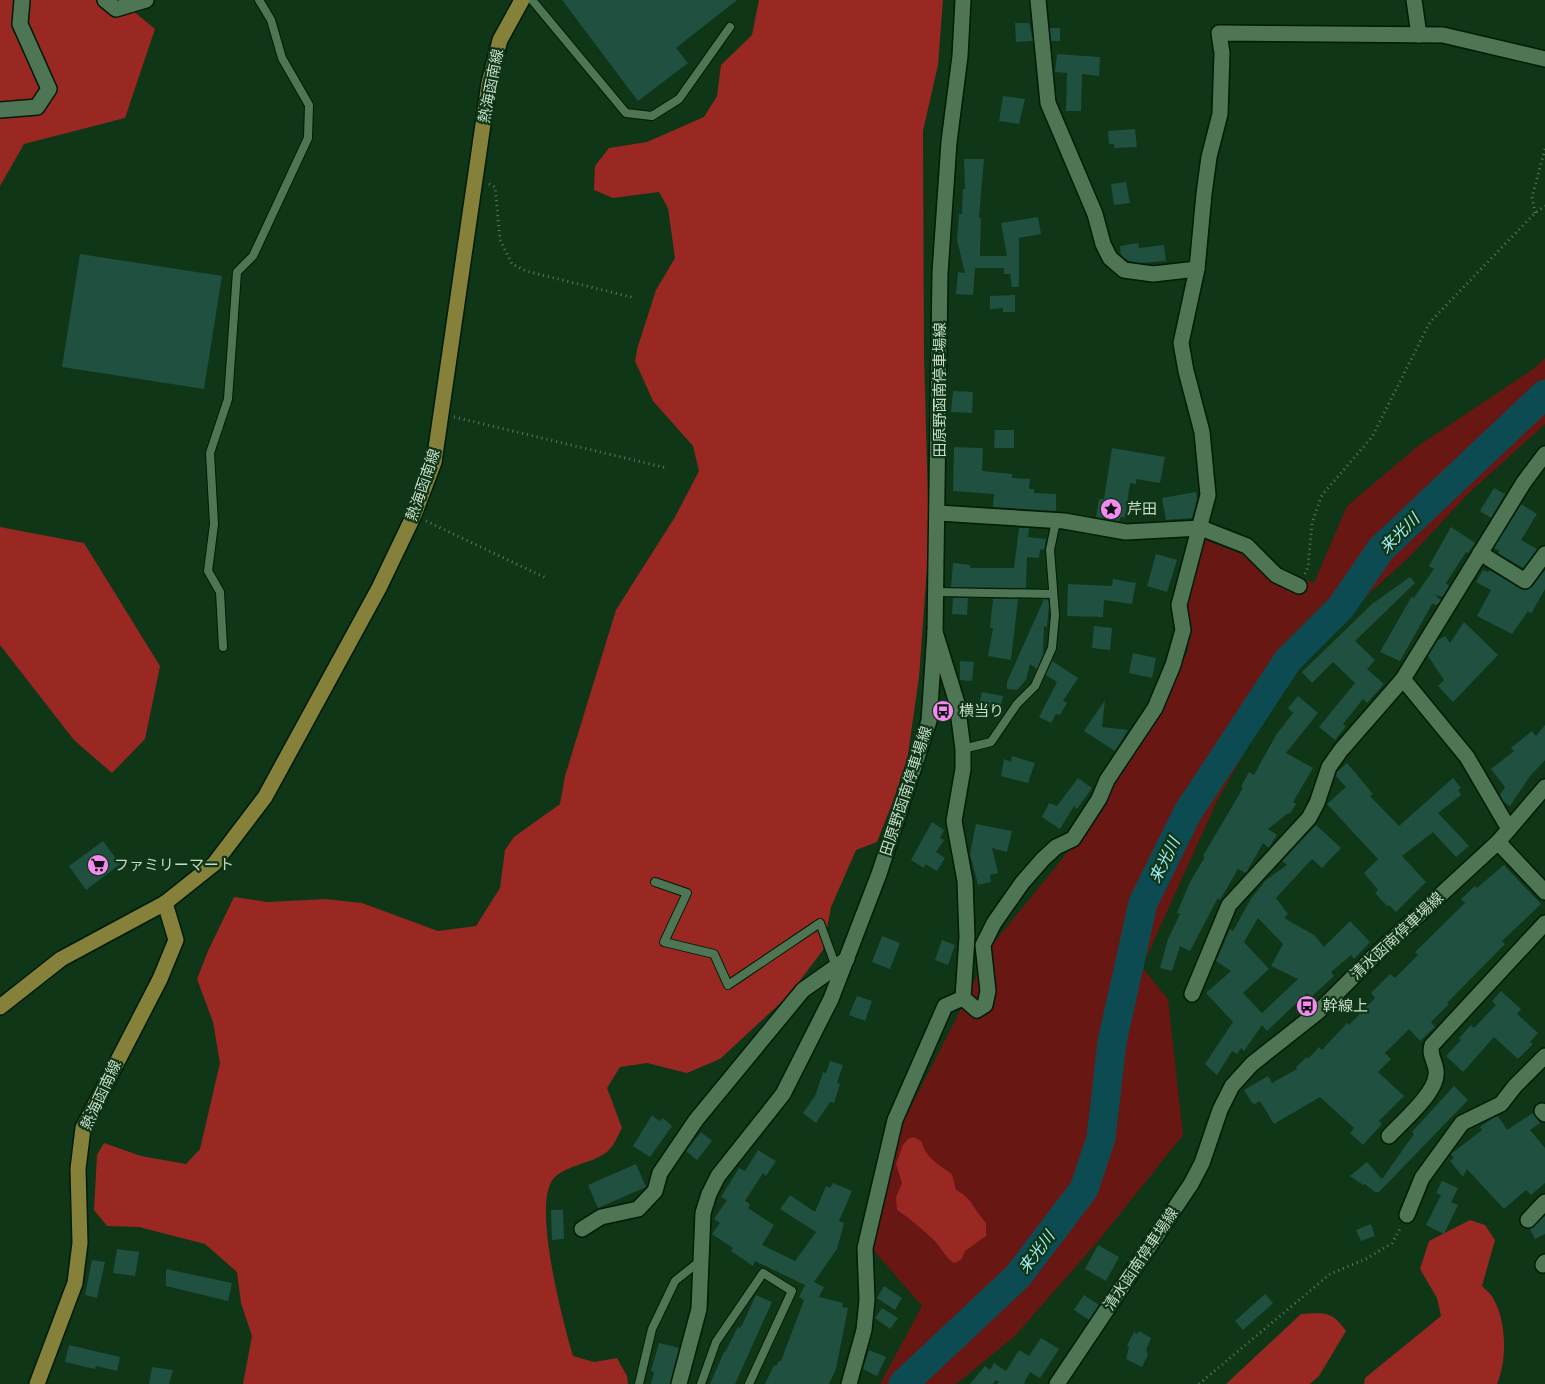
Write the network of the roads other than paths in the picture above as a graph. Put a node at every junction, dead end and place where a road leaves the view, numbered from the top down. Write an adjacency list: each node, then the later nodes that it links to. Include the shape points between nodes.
1 (22, 0): 13 (street, via 20,24 49,89 37,107)
2 (105, 0): 3 (street, via 116,9)
3 (146, 0)
4 (259, 0): 25 (lane, via 271,20 282,58 309,104 308,138 252,256 237,272 228,399 210,453 214,524 208,570 220,592)
5 (522, 0): 33 (main road, 熱海函南線, via 500,40 489,83 443,414 434,462 414,515 379,588 265,797 214,864)
6 (532, 0): 10 (lane, via 626,113 652,116 679,99)
7 (964, 0): 16 (street, 田原野函南停車場線, via 949,142 940,273)
8 (1038, 0): 14 (street, via 1048,103 1110,258 1124,270 1134,272 1153,274)
9 (1414, 0): 11 (street)
10 (730, 27)
11 (1419, 35): 12 (street, via 1443,36); 14 (street, via 1219,32 1222,53 1220,114 1204,194)
12 (1545, 59)
13 (0, 110)
14 (1197, 269): 18 (street, via 1181,343 1202,432 1207,474 1208,495)
15 (1542, 462): 19 (street)
16 (938, 513): 17 (street); 22 (street, 田原野函南停車場線)
17 (1056, 521): 18 (street, via 1126,532); 23 (lane, via 1050,550)
18 (1201, 528): 21 (street, via 1247,546 1276,575); 37 (street, via 1179,605 1183,630 1155,708 1073,839 1056,847 1043,859 994,923 983,945 988,991 984,1005 977,1010)
19 (1480, 553): 20 (street, via 1525,581); 26 (street)
20 (1545, 554)
21 (1299, 586)
22 (936, 592): 23 (lane); 24 (street, 田原野函南停車場線)
23 (1053, 594): 27 (lane, via 1052,648 1035,686 1017,704 991,742)
24 (935, 632): 27 (street, via 957,703); 35 (street, 田原野函南停車場線, via 929,721 879,874)
25 (223, 648)
26 (1403, 679): 29 (street, via 1467,757); 36 (street, via 1329,767 1309,818 1229,905)
27 (964, 749): 37 (street, via 954,821 966,880)
28 (1545, 787): 29 (street, 清水函南停車場線)
29 (1509, 829): 30 (street, 清水函南停車場線)
30 (1498, 842): 32 (street); 52 (street, 清水函南停車場線, via 1319,1011 1252,1064 1232,1086 1191,1184)
31 (655, 882): 35 (lane, via 687,893 664,942 714,954 728,985 820,923)
32 (1545, 892)
33 (165, 903): 38 (main road, 熱海函南線, via 61,959); 46 (main road, 熱海函南線, via 176,940 160,979 83,1128 78,1169 80,1243 75,1283)
34 (1545, 922): 40 (street, via 1432,1045 1430,1051 1436,1068 1433,1088)
35 (841, 963): 44 (street, via 803,990 754,1048 696,1120 660,1173 655,1191 638,1209 601,1217); 45 (street, 田原野函南停車場線, via 823,1017 783,1094 718,1176 709,1194 703,1213)
36 (1192, 994)
37 (963, 998): 51 (street, via 945,1006 895,1120 864,1248 867,1300 864,1330)
38 (0, 1007)
39 (1545, 1056): 42 (street, via 1501,1104 1462,1123 1422,1178)
40 (1389, 1136)
41 (1545, 1202): 43 (street)
42 (1407, 1215)
43 (1528, 1220)
44 (582, 1229)
45 (702, 1260): 47 (lane, via 675,1281 652,1330); 48 (street, 田原野函南停車場線, via 699,1310)
46 (37, 1384)
47 (639, 1384)
48 (679, 1384)
49 (701, 1384): 50 (lane, via 716,1342 764,1273 792,1291)
50 (749, 1384)
51 (849, 1384)
52 (1057, 1384)

